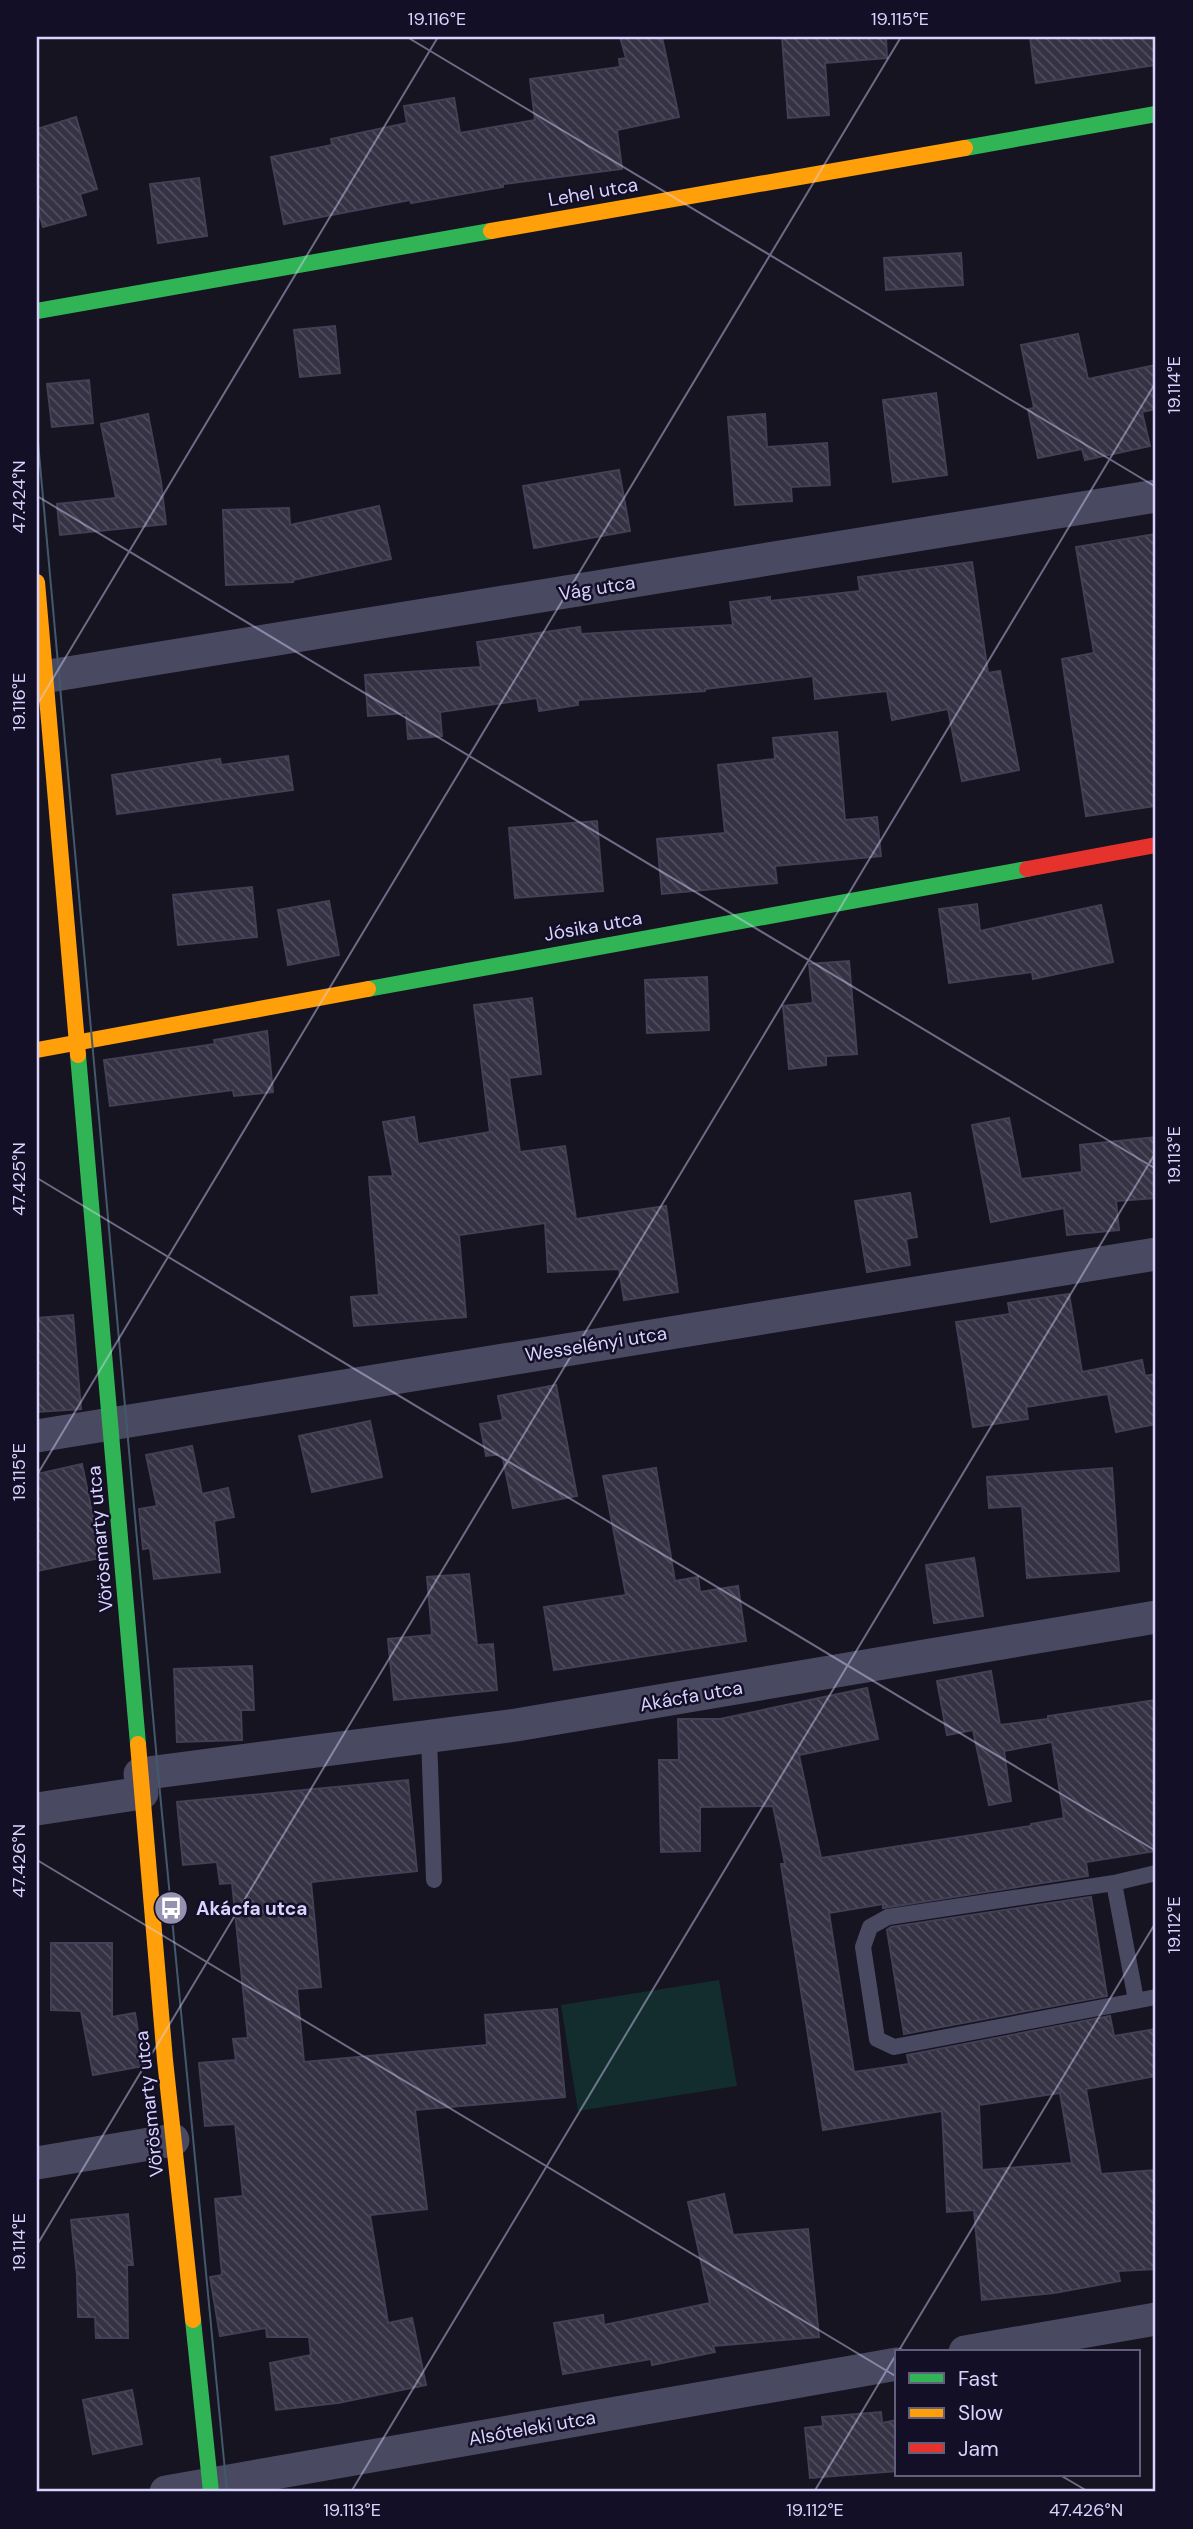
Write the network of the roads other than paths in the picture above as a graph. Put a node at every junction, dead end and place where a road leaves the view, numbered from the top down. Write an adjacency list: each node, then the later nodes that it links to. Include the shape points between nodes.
1 (1156, 114): 2 (street, Lehel utca)
2 (37, 310)
3 (1156, 496): 5 (street, Vág utca)
4 (37, 582): 5 (street, Vörösmarty utca)
5 (41, 678): 7 (street, Vörösmarty utca)
6 (1156, 845): 7 (street, Jósika utca)
7 (78, 1044): 8 (street, Jósika utca); 10 (street, Vörösmarty utca)
8 (37, 1050)
9 (1156, 1254): 10 (street, Wesselényi utca)
10 (111, 1423): 11 (street, Wesselényi utca); 14 (street, Vörösmarty utca)
11 (37, 1436)
12 (1156, 1617): 13 (street, Akácfa utca)
13 (429, 1737): 14 (street, Akácfa utca); 17 (lane)
14 (141, 1783): 15 (street, Akácfa utca); 21 (street, Vörösmarty utca)
15 (37, 1809)
16 (1156, 1873): 18 (lane)
17 (434, 1880)
18 (1114, 1883): 20 (lane); 20 (lane, via 888,1917 870,1927 863,1947 877,2039 894,2047)
19 (1156, 1997): 20 (lane)
20 (1136, 2000)
21 (173, 2140): 22 (street); 26 (street, Vörösmarty utca)
22 (37, 2163)
23 (1156, 2319): 24 (street)
24 (977, 2350)
25 (895, 2364): 26 (street, Alsóteleki utca)
26 (211, 2489): 27 (street, Alsóteleki utca)
27 (166, 2492)

